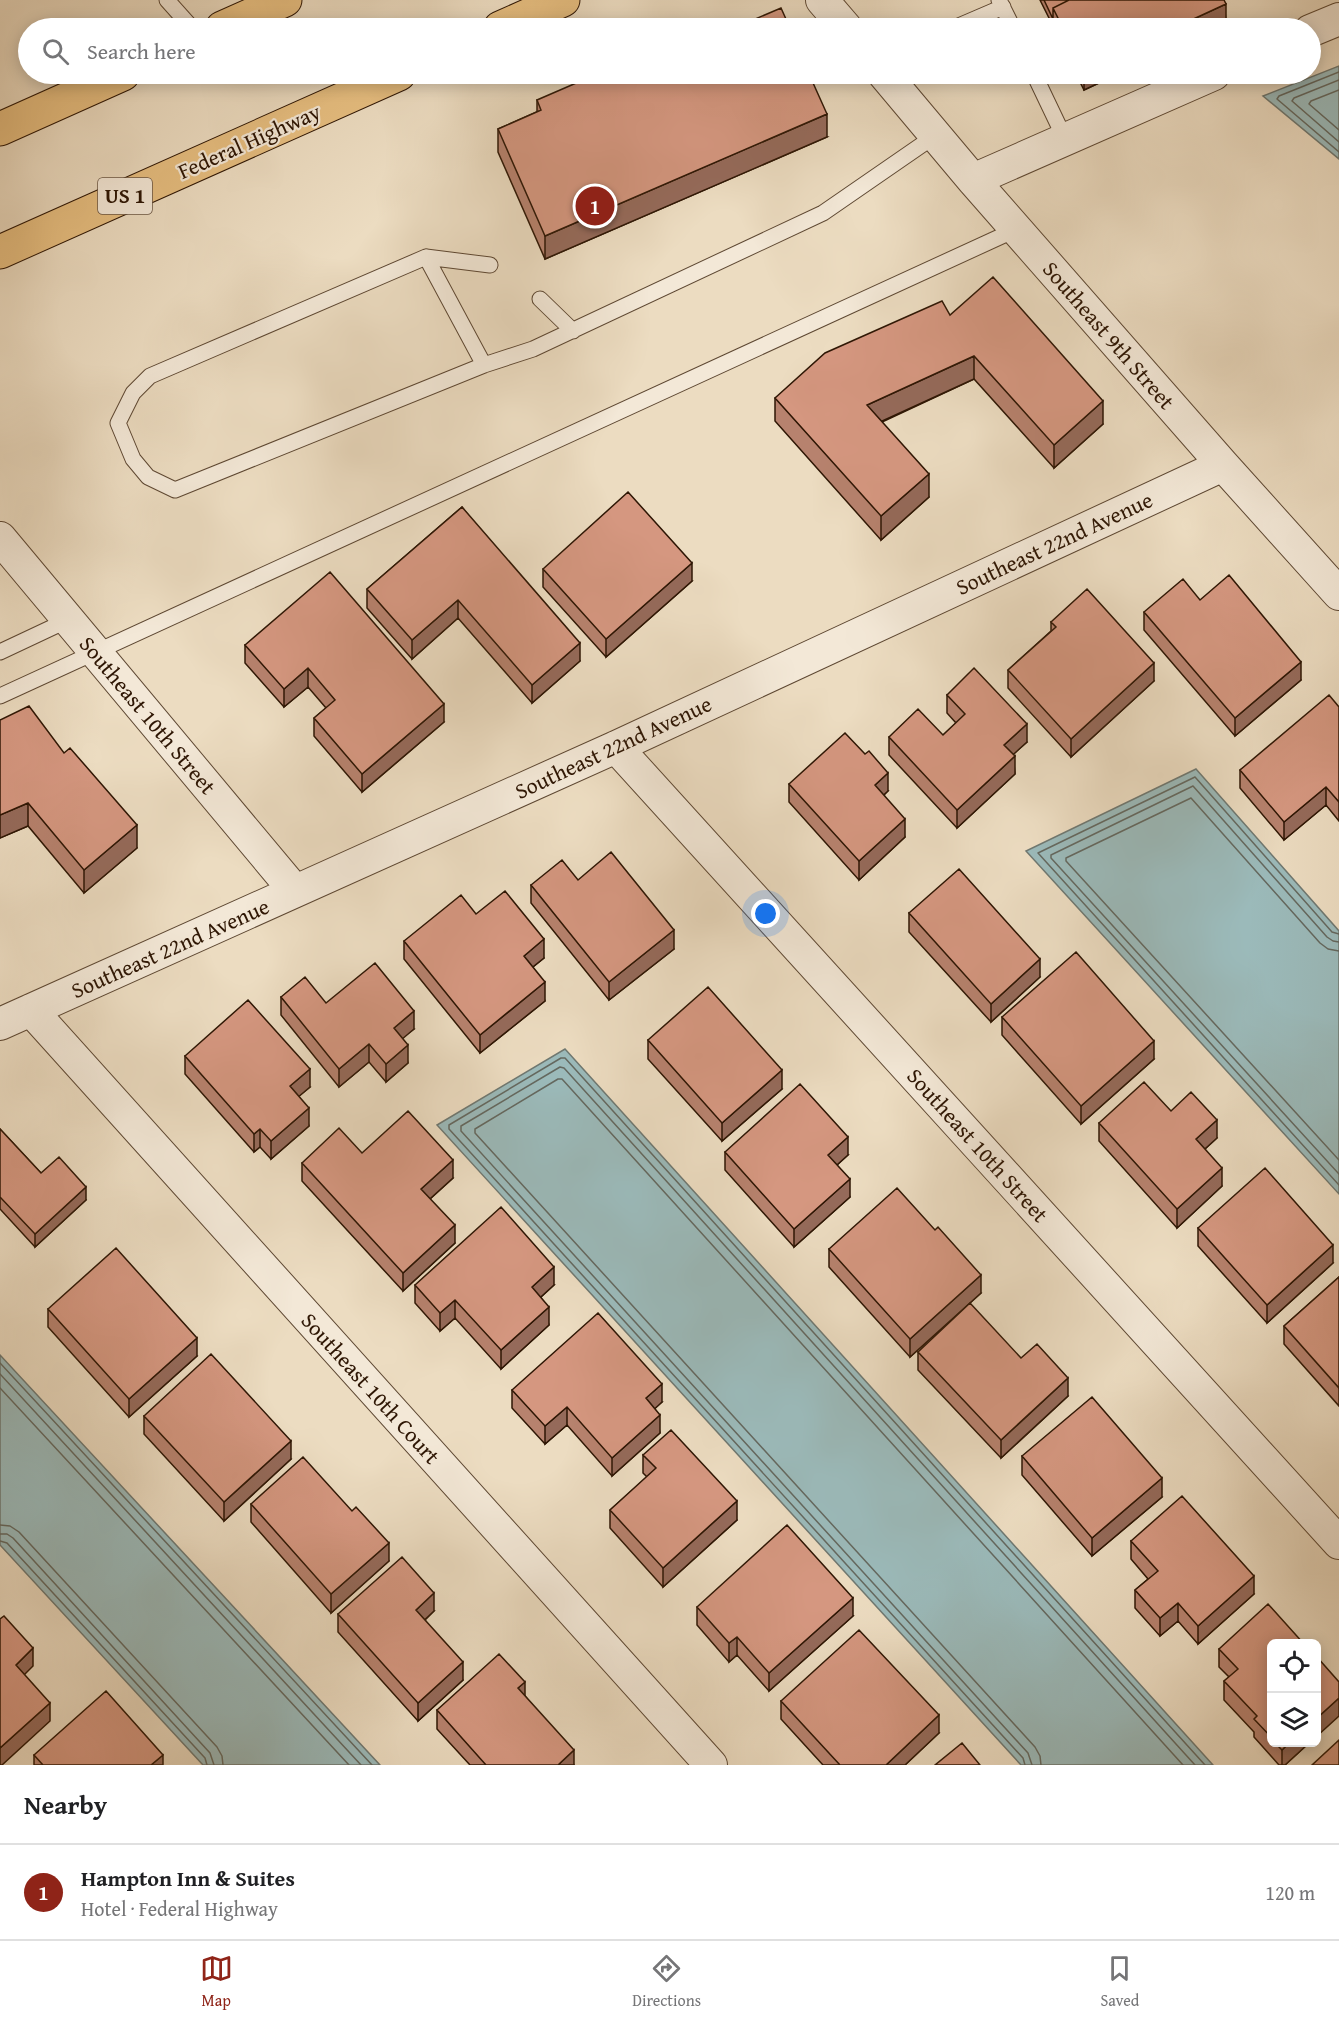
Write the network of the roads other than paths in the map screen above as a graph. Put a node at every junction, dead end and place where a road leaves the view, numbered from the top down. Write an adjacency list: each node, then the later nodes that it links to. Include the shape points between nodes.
1 (167, 0): 6 (lane)
2 (285, 0): 7 (main road)
3 (563, 0): 8 (main road)
4 (822, 0): 9 (street)
5 (1001, 3): 10 (lane); 11 (lane)
6 (183, 18)
7 (244, 18)
8 (522, 18)
9 (837, 18)
10 (973, 18)
11 (1008, 18)
12 (1339, 19): 13 (street)
13 (1321, 27)
14 (101, 84): 19 (main road)
15 (377, 84): 24 (main road, Federal Highway / US 1)
16 (893, 84): 20 (street, Southeast 9th Street)
17 (1039, 84): 21 (lane)
18 (1191, 84): 21 (street)
19 (0, 129)
20 (936, 135): 22 (street, Southeast 9th Street); 28 (lane, via 823,213)
21 (1065, 139): 22 (street)
22 (973, 180): 23 (street, Southeast 9th Street)
23 (1017, 229): 30 (street, Southeast 9th Street); 35 (lane)
24 (0, 252)
25 (426, 257): 26 (lane); 29 (lane); 29 (lane, via 150,376 133,393 117,423 133,459 148,477 176,490)
26 (490, 265)
27 (540, 299): 28 (lane)
28 (573, 331): 29 (lane)
29 (484, 365)
30 (1223, 465): 32 (street, Southeast 9th Street); 37 (street, Southeast 22nd Avenue)
31 (0, 538): 33 (street, Southeast 10th Street)
32 (1333, 577)
33 (68, 620): 34 (lane); 35 (street, Southeast 10th Street)
34 (0, 652)
35 (96, 652): 36 (lane); 38 (street, Southeast 10th Street)
36 (0, 696)
37 (616, 747): 38 (street, Southeast 22nd Avenue); 41 (street, Southeast 10th Street)
38 (295, 891): 39 (street, Southeast 22nd Avenue)
39 (31, 1010): 40 (street, Southeast 22nd Avenue); 42 (street, Southeast 10th Court)
40 (0, 1024)
41 (1339, 1543)
42 (711, 1765)

